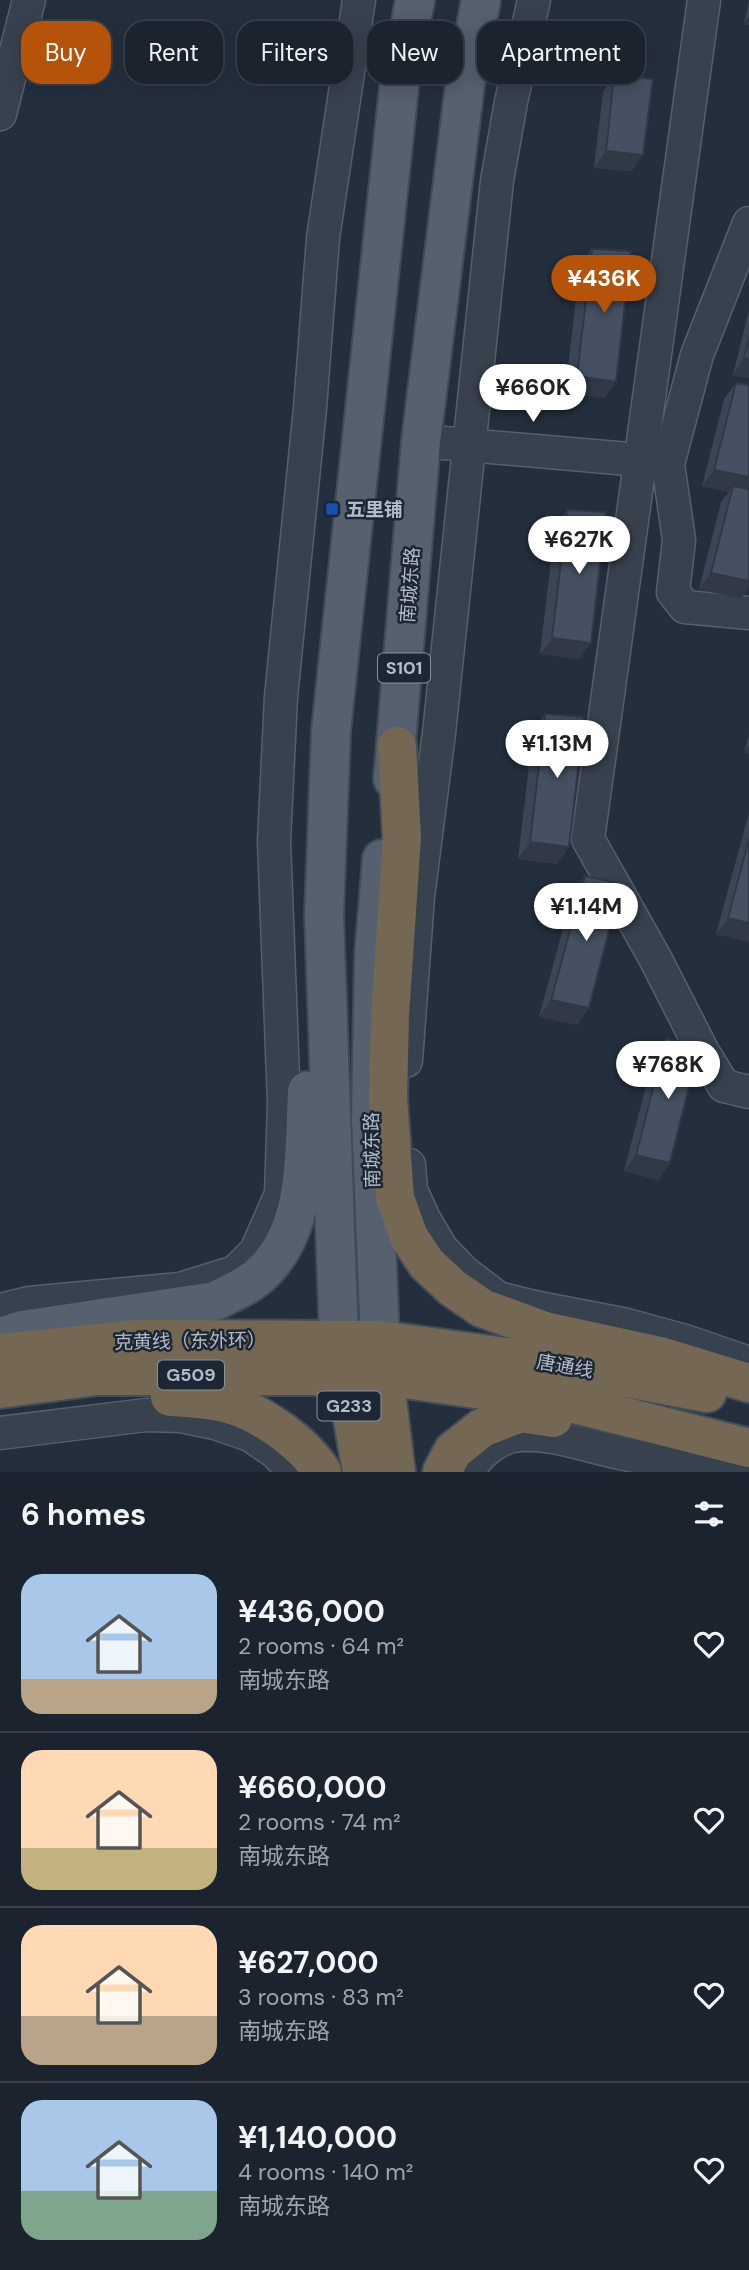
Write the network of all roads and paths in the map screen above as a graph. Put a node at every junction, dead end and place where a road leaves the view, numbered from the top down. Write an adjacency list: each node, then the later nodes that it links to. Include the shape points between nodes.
1 (29, 0): 7 (street)
2 (359, 0): 18 (street, via 323,238 282,697 274,841 284,1104 281,1195 256,1251 235,1272 180,1289 29,1303)
3 (415, 0): 16 (main road, 南城东路, via 399,87 331,731)
4 (481, 0): 11 (main road, 南城东路 / S101, via 465,84)
5 (534, 0): 12 (street, via 497,181)
6 (704, 0): 9 (street)
7 (0, 114)
8 (749, 223): 10 (street)
9 (655, 354): 10 (street); 13 (street)
10 (697, 355): 14 (street, via 668,464 679,540 673,592 685,607)
11 (421, 441): 12 (street); 15 (main road, 南城东路 / S101)
12 (469, 445): 13 (street); 23 (street, via 418,897 406,1059 411,1190 442,1249 498,1298 627,1325)
13 (640, 460): 17 (street, via 588,839 724,1086)
14 (749, 613)
15 (397, 746): 22 (main road, 南城东路 / S101, via 382,866 372,1019 371,1117); 24 (highway, via 402,837 388,1098 395,1198 409,1237 427,1264 453,1288 491,1312 545,1331 660,1356)
16 (324, 915): 19 (main road, via 313,984 301,1182 295,1219 282,1250 264,1272 215,1301); 21 (main road, 南城东路)
17 (749, 1091)
18 (0, 1310)
19 (0, 1337)
20 (0, 1353): 21 (highway, 克黄线（东外环）, via 138,1339)
21 (342, 1358): 22 (highway, 克黄线（东外环）); 25 (highway, G509, via 97,1376); 33 (highway, G233)
22 (382, 1358): 26 (highway, 唐通线, via 542,1362); 29 (highway, 唐通线); 34 (highway, G233)
23 (749, 1363)
24 (749, 1383)
25 (0, 1389)
26 (749, 1401)
27 (0, 1407): 32 (highway, via 123,1396 226,1403 295,1441)
28 (0, 1433): 31 (street, via 146,1415 181,1416 250,1435)
29 (749, 1448): 35 (highway, via 677,1443 521,1413 482,1428 453,1451)
30 (749, 1469): 36 (street, via 667,1462 535,1436 512,1436 489,1447)
31 (294, 1472)
32 (321, 1472)
33 (362, 1472)
34 (396, 1472)
35 (442, 1472)
36 (467, 1472)

